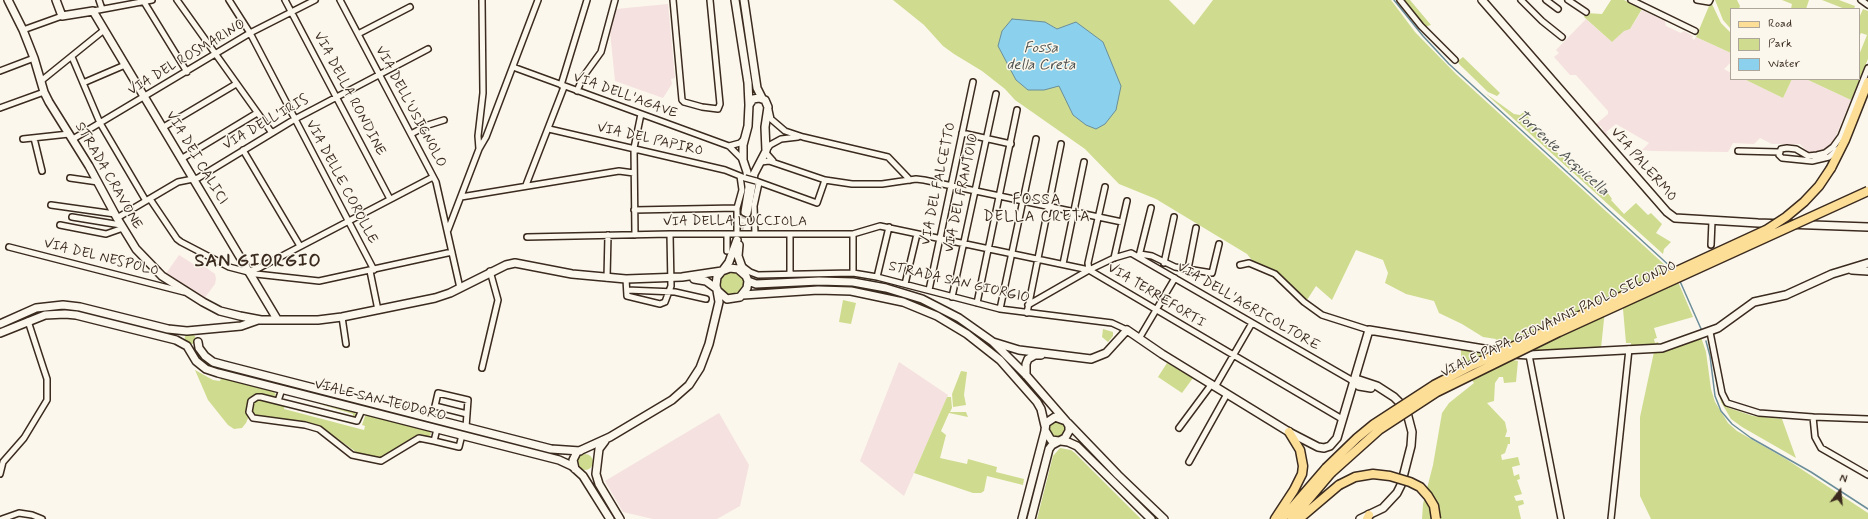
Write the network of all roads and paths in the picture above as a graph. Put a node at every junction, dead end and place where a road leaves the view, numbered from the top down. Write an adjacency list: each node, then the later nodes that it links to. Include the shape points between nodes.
1 (8, 0): 36 (main road, STRADA CRAVONE)
2 (56, 0): 35 (main road)
3 (99, 0): 30 (street)
4 (152, 0): 27 (street)
5 (177, 0): 43 (street)
6 (229, 0): 39 (street, VIA DELLE COROLLE)
7 (285, 0): 33 (street, VIA DELLA RONDINE)
8 (315, 0): 33 (street, VIA DEL ROSMARINO)
9 (340, 0): 40 (street, VIA DELL'USIGNOLO)
10 (482, 0): 91 (street, via 483,93)
11 (538, 0): 48 (street)
12 (586, 0): 58 (street)
13 (615, 0): 59 (street, via 601,52 583,77)
14 (673, 0): 15 (street, via 682,100 718,109 720,104)
15 (710, 0)
16 (735, 0): 65 (main road)
17 (744, 0): 64 (main road, via 757,88)
18 (1400, 0): 46 (street, via 1421,26)
19 (1483, 0): 135 (main road, VIA PALERMO, via 1667,212 1680,220)
20 (1521, 0): 41 (street)
21 (1546, 0): 31 (street)
22 (1568, 0): 34 (street)
23 (1631, 0): 38 (street)
24 (1697, 0): 26 (street)
25 (1862, 0): 28 (street)
26 (1709, 1)
27 (144, 2): 30 (street); 51 (street)
28 (1868, 4)
29 (410, 7): 40 (street)
30 (102, 9): 32 (street)
31 (1558, 9)
32 (93, 11): 35 (main road); 37 (main road, VIA DEI CALICI)
33 (292, 12): 39 (street, VIA DEL ROSMARINO); 63 (street, VIA DELLA RONDINE)
34 (1586, 12)
35 (62, 16): 36 (street)
36 (23, 30): 45 (main road, STRADA CRAVONE)
37 (104, 30): 44 (street); 47 (main road, VIA DEI CALICI)
38 (1695, 31)
39 (250, 34): 43 (street, VIA DEL ROSMARINO); 71 (street, VIA DELLE COROLLE)
40 (358, 34): 52 (street, VIA DELL'USIGNOLO)
41 (1562, 37)
42 (428, 48): 52 (street, VIA DELL'IRIS)
43 (215, 54): 51 (street, VIA DEL ROSMARINO); 57 (street)
44 (72, 57): 53 (street); 56 (street)
45 (34, 58): 50 (street); 53 (main road, STRADA CRAVONE)
46 (1455, 60)
47 (125, 65): 56 (street); 62 (main road, VIA DEI CALICI)
48 (513, 67): 58 (street, VIA DELL'AGAVE); 91 (street)
49 (1868, 68): 95 (street, via 1841,136 1833,147 1812,156 1790,148 1783,148)
50 (0, 71)
51 (186, 72): 62 (street, VIA DEL ROSMARINO)
52 (380, 74): 63 (street, VIA DELL'IRIS); 78 (street, VIA DELL'USIGNOLO)
53 (41, 81): 60 (main road, STRADA CRAVONE)
54 (973, 82): 77 (street, VIA DEL FALCETTO)
55 (1868, 82): 86 (main road)
56 (83, 83): 73 (street)
57 (236, 84): 69 (street); 74 (street)
58 (563, 86): 59 (street, VIA DELL'AGAVE); 75 (street)
59 (577, 91): 70 (street, VIA DELL'AGAVE)
60 (44, 92): 67 (street); 79 (main road, STRADA CRAVONE)
61 (996, 94): 84 (street, VIA DEL FRANTOIO)
62 (144, 97): 73 (street, VIA DEL ROSMARINO); 74 (main road, VIA DEI CALICI)
63 (337, 97): 71 (street, VIA DELL'IRIS); 120 (street, VIA DELLA RONDINE)
64 (762, 98): 65 (main road, via 755,98); 66 (main road)
65 (749, 105): 82 (main road, via 748,126)
66 (768, 107): 80 (street, via 771,119 779,126); 93 (main road, via 765,126)
67 (0, 108)
68 (1017, 110): 87 (street)
69 (257, 113): 76 (street); 96 (street)
70 (640, 114): 89 (street, VIA DELL'AGAVE); 90 (street)
71 (295, 119): 76 (street, VIA DELL'IRIS); 134 (street, VIA DELLE COROLLE)
72 (444, 120): 78 (street)
73 (100, 123): 79 (street, VIA DEL ROSMARINO); 121 (street)
74 (162, 128): 96 (main road, VIA DEI CALICI)
75 (548, 129): 90 (street, VIA DEL PAPIRO); 113 (street)
76 (272, 133): 92 (street, VIA DELL'IRIS)
77 (962, 133): 84 (street); 114 (street, VIA DEL FALCETTO)
78 (411, 134): 104 (street, VIA DELL'USIGNOLO)
79 (71, 136): 81 (street); 111 (main road, STRADA CRAVONE)
80 (803, 137): 93 (street, via 781,138 773,142); 101 (street, via 888,157)
81 (34, 138): 83 (street); 102 (street)
82 (744, 138): 89 (street, via 740,143); 97 (main road)
83 (23, 139)
84 (986, 139): 87 (street); 116 (street, VIA DEL FRANTOIO)
85 (1036, 139): 122 (street)
86 (1845, 140): 95 (street, via 1834,154 1818,161 1782,158); 258 (main road, VIALE PAPA GIOVANNI PAOLO SECONDO, bridge, via 1831,168 1804,202 1766,230 1472,365 1434,385 1374,424 1357,438)
87 (1011, 144): 118 (street)
88 (1061, 144): 125 (street)
89 (728, 146): 97 (street)
90 (634, 148): 103 (street); 105 (street, VIA DEL PAPIRO, via 725,170)
91 (479, 149): 119 (street)
92 (243, 150): 107 (street, VIA DELL'IRIS); 157 (street)
93 (766, 151): 98 (street); 100 (main road)
94 (1738, 151): 95 (street)
95 (1779, 152)
96 (181, 159): 107 (main road, VIA DEI CALICI)
97 (744, 161): 100 (main road, via 752,166); 100 (main road, via 749,187 746,212 754,174)
98 (774, 162): 100 (street, via 767,160); 108 (street)
99 (1084, 162): 129 (street)
100 (760, 163)
101 (899, 169): 109 (street); 110 (street)
102 (42, 171)
103 (634, 173): 113 (street, via 619,171); 128 (street)
104 (433, 177): 120 (street); 142 (street, VIA DELL'USIGNOLO)
105 (743, 177): 112 (street, VIA DEL PAPIRO, bridge); 126 (street)
106 (70, 178): 111 (street)
107 (193, 179): 121 (street, VIA DELL'IRIS, via 178,182); 176 (main road, VIA DEI CALICI)
108 (825, 180): 110 (street, via 852,184); 112 (street, via 817,203)
109 (910, 180): 110 (street); 114 (street)
110 (902, 181)
111 (98, 182): 130 (main road, STRADA CRAVONE)
112 (758, 182): 145 (street, via 754,206)
113 (526, 185): 119 (street)
114 (952, 185): 116 (street); 153 (street, VIA DEL FALCETTO)
115 (1105, 187): 132 (street)
116 (975, 191): 118 (street); 154 (street, VIA DEL FRANTOIO)
117 (1868, 191): 258 (main road, VIALE PAPA GIOVANNI PAOLO SECONDO, bridge, via 1560,332 1437,392 1379,430)
118 (1000, 196): 122 (street); 159 (street)
119 (461, 197): 142 (street)
120 (390, 199): 134 (street)
121 (148, 200): 130 (street, VIA DELL'IRIS); 176 (street, via 177,239 229,267)
122 (1023, 201): 125 (street); 162 (street)
123 (1127, 201): 136 (street)
124 (51, 205): 130 (street)
125 (1049, 207): 129 (street); 165 (street)
126 (737, 208): 128 (street); 152 (street)
127 (1151, 208): 163 (street)
128 (634, 210): 150 (street)
129 (1074, 212): 132 (street); 168 (street)
130 (116, 216): 138 (main road, STRADA CRAVONE)
131 (72, 217): 138 (street)
132 (1098, 217): 136 (street); 174 (street, via 1088,263)
133 (1174, 217): 166 (street)
134 (348, 220): 157 (street); 172 (street, VIA DELLE COROLLE)
135 (1712, 221): 140 (main road, VIA PALERMO); 156 (street)
136 (1122, 222): 164 (street)
137 (60, 225): 138 (street, via 106,234)
138 (122, 226): 195 (main road, STRADA CRAVONE, via 136,249 148,262 162,276)
139 (889, 227): 147 (street, VIA DELLA LUCCIOLA, via 874,226); 148 (street, VIA DELLA LUCCIOLA); 184 (street)
140 (1868, 227)
141 (1196, 228): 171 (street)
142 (448, 230): 161 (street, VIA DELL'USIGNOLO)
143 (670, 234): 144 (street, VIA DELLA LUCCIOLA); 150 (street, VIA DELLA LUCCIOLA); 186 (street)
144 (727, 234): 152 (street, VIA DELLA LUCCIOLA); 160 (street)
145 (755, 234): 146 (street, VIA DELLA LUCCIOLA); 152 (street, VIA DELLA LUCCIOLA)
146 (790, 234): 147 (street, VIA DELLA LUCCIOLA); 181 (street)
147 (853, 234): 179 (street)
148 (917, 234): 153 (street, VIA DELLA LUCCIOLA); 190 (street)
149 (608, 235): 150 (street, VIA DELLA LUCCIOLA); 151 (street, VIA DELLA LUCCIOLA); 185 (street)
150 (635, 235)
151 (527, 237)
152 (738, 238): 169 (main road, via 738,256); 173 (main road, via 729,262)
153 (940, 239): 154 (street, VIA TERREFORTI); 193 (street, VIA DEL FALCETTO)
154 (964, 244): 159 (street, VIA TERREFORTI); 198 (street, VIA DEL FRANTOIO)
155 (1218, 244): 171 (street, via 1212,273)
156 (1711, 245)
157 (300, 246): 176 (street)
158 (9, 247): 195 (street, VIA DEL NESPOLO)
159 (988, 249): 162 (street, VIA TERREFORTI); 200 (street)
160 (728, 251)
161 (452, 252): 172 (street); 191 (street, VIA DELL'USIGNOLO)
162 (1012, 254): 165 (street, VIA TERREFORTI); 202 (street)
163 (1140, 256): 164 (street, VIA DELL'AGRICOLTORE, via 1131,253); 166 (street, via 1152,256); 187 (street, VIA DELL'AGRICOLTORE)
164 (1114, 258): 174 (street)
165 (1038, 259): 168 (street, VIA TERREFORTI); 201 (street)
166 (1164, 263): 171 (street)
167 (1868, 263): 175 (main road)
168 (1063, 264): 174 (street, VIA TERREFORTI)
169 (742, 265): 180 (main road); 182 (street)
170 (1240, 265): 216 (street, via 1249,263 1275,274 1304,302 1322,315)
171 (1188, 269)
172 (372, 270): 176 (street, via 319,280 256,274); 203 (street, VIA DELLE COROLLE)
173 (722, 270): 180 (main road, via 734,268); 183 (main road); 196 (main road, via 717,277)
174 (1089, 270): 201 (street); 204 (street, VIA TERREFORTI)
175 (1848, 270): 178 (main road); 218 (main road, via 1832,274 1786,295 1754,302)
176 (249, 271): 208 (main road, VIA DEI CALICI)
177 (490, 271): 185 (main road, via 506,264 521,263 572,274); 191 (main road); 230 (street, via 498,300)
178 (1868, 271)
179 (853, 273): 181 (street, STRADA SAN GIORGIO); 184 (street, STRADA SAN GIORGIO)
180 (744, 274): 182 (street, STRADA SAN GIORGIO); 189 (main road)
181 (790, 274): 182 (street, STRADA SAN GIORGIO)
182 (758, 275)
183 (682, 277): 186 (main road); 196 (main road, via 706,281)
184 (877, 277): 190 (street, STRADA SAN GIORGIO)
185 (607, 278): 188 (main road)
186 (671, 278): 188 (main road); 194 (street)
187 (1175, 278): 204 (street); 211 (street, VIA DELL'AGRICOLTORE)
188 (626, 279): 192 (street)
189 (748, 281): 197 (main road); 222 (main road, via 756,284 836,281 886,288 940,307)
190 (905, 284): 193 (street, STRADA SAN GIORGIO)
191 (460, 288): 203 (main road, via 435,298)
192 (627, 290): 194 (street); 194 (street, via 627,296 660,304 667,300)
193 (929, 290): 198 (street, STRADA SAN GIORGIO)
194 (670, 291): 199 (street)
195 (186, 292): 206 (main road, STRADA CRAVONE, via 220,310)
196 (719, 295): 197 (main road, via 734,299); 251 (main road, via 707,353 689,385 672,400)
197 (743, 295): 246 (main road, via 818,290 852,291 896,300 937,316 967,334 1000,360 1037,402)
198 (952, 297): 200 (street, STRADA SAN GIORGIO)
199 (706, 299)
200 (976, 303): 202 (street, STRADA SAN GIORGIO)
201 (1028, 305): 205 (street)
202 (1000, 309): 205 (street, STRADA SAN GIORGIO)
203 (378, 310): 207 (main road)
204 (1157, 310): 220 (street); 227 (street, VIA TERREFORTI)
205 (1027, 313): 215 (street, STRADA SAN GIORGIO, via 1112,323)
206 (240, 316): 209 (main road); 213 (main road)
207 (342, 317): 208 (main road, via 318,320); 223 (street)
208 (276, 319): 209 (main road)
209 (261, 320): 213 (main road)
210 (28, 322): 219 (main road); 224 (main road, via 45,315 76,315 169,338); 259 (street, via 44,370 47,400 24,438 3,462)
211 (1252, 323): 227 (street); 232 (street, VIA DELL'AGRICOLTORE)
212 (0, 324): 217 (main road, via 36,308 63,305 80,306 168,329)
213 (241, 326): 214 (main road)
214 (208, 330): 217 (main road); 221 (main road, via 201,334)
215 (1127, 330): 220 (main road, STRADA SAN GIORGIO); 226 (main road, via 1106,353 1095,358)
216 (1369, 330): 228 (main road, via 1474,349); 229 (main road)
217 (190, 331): 221 (main road, via 197,334); 224 (main road, via 182,336)
218 (1710, 332): 225 (main road, via 1658,349); 241 (street, via 1722,393 1727,403 1758,413)
219 (0, 333)
220 (1140, 338): 233 (main road, STRADA SAN GIORGIO)
221 (198, 341): 224 (main road, via 194,346); 245 (main road, via 199,348 213,362)
222 (993, 342): 226 (main road); 231 (main road)
223 (346, 344)
224 (185, 345): 235 (main road, VIALE SAN TEODORO, via 196,361 206,369)
225 (1629, 349): 228 (main road); 277 (street)
226 (1048, 355): 231 (main road, via 1035,355 1028,360)
227 (1233, 355): 233 (street); 242 (street, VIA TERREFORTI)
228 (1529, 355): 276 (street)
229 (1358, 365): 232 (main road); 234 (main road)
230 (482, 368)
231 (1026, 375): 244 (main road)
232 (1353, 381): 234 (main road, via 1359,386); 237 (main road)
233 (1213, 386): 236 (main road, STRADA SAN GIORGIO); 247 (street)
234 (1369, 386): 237 (main road, via 1356,391); 261 (main road, via 1394,397 1403,405 1412,432 1401,485 1388,504)
235 (282, 389): 238 (street); 239 (main road, VIALE SAN TEODORO)
236 (1227, 394): 249 (main road, STRADA SAN GIORGIO); 255 (street)
237 (1347, 400): 242 (main road)
238 (278, 401): 239 (street, via 357,421); 252 (street, via 257,397 251,401 249,412 253,418 319,429 352,455 359,457 381,461 419,438)
239 (362, 410): 248 (main road, VIALE SAN TEODORO)
240 (467, 414): 240 (street, via 468,400 438,393 435,406); 245 (street)
241 (1812, 417): 243 (street); 260 (street, via 1815,437 1821,448)
242 (1342, 419): 249 (main road, STRADA SAN GIORGIO, via 1337,438 1330,446 1318,447)
243 (1868, 419)
244 (1066, 422): 246 (main road, via 1059,417 1052,418); 253 (main road, via 1068,434); 269 (main road)
245 (466, 427): 254 (main road, via 551,449)
246 (1045, 428): 253 (main road, via 1048,438); 266 (main road)
247 (1179, 428)
248 (437, 429): 250 (main road, VIALE SAN TEODORO); 252 (street)
249 (1289, 432): 270 (main road, via 1300,450 1302,474)
250 (462, 436): 252 (street, via 459,446); 257 (main road, VIALE SAN TEODORO, via 553,458 565,462)
251 (610, 437): 254 (main road); 256 (main road, via 600,446)
252 (434, 441)
253 (1060, 441): 267 (main road, via 1052,445 1047,455); 268 (main road, via 1077,446)
254 (582, 450): 256 (main road, via 593,453); 257 (main road, via 573,459)
255 (1188, 462)
256 (597, 463): 257 (main road, via 590,472); 265 (main road, via 596,474 599,484)
257 (577, 471): 264 (main road, VIALE SAN TEODORO, via 588,482)
258 (1328, 471): 271 (main road, VIALE PAPA GIOVANNI PAOLO SECONDO); 272 (main road, VIALE PAPA GIOVANNI PAOLO SECONDO)
259 (0, 474)
260 (1868, 475)
261 (1368, 517): 274 (main road)
262 (2, 519): 263 (street, via 19,514 34,515)
263 (42, 519)
264 (610, 519)
265 (620, 519)
266 (1022, 519)
267 (1031, 519)
268 (1151, 519)
269 (1164, 519)
270 (1275, 519)
271 (1282, 519)
272 (1292, 519)
273 (1299, 519): 275 (main road, bridge, via 1340,485 1355,477 1373,474 1390,476 1420,487 1434,506)
274 (1360, 519)
275 (1436, 519)
276 (1561, 519)
277 (1611, 519)

